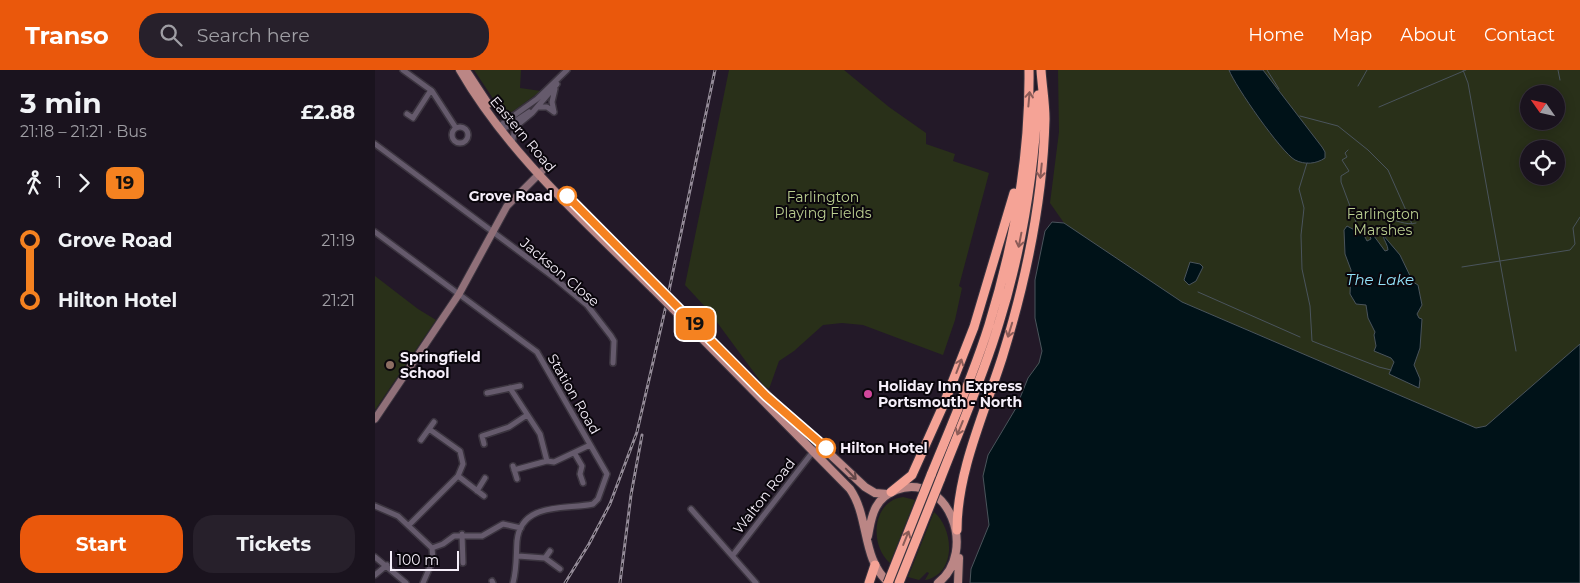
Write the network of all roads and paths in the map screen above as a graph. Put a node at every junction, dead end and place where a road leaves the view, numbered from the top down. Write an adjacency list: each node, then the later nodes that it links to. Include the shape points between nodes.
1 (403, 70): 9 (street)
2 (460, 70): 14 (main road, Eastern Road)
3 (465, 70): 14 (main road, Eastern Road)
4 (567, 70): 7 (street)
5 (1029, 70): 18 (highway, one-way to 5)
6 (1041, 70): 40 (highway, one-way to 40, via 1034,156 1014,267 981,375); 51 (highway, one-way to 51, via 1045,118 1031,243 1013,322 965,470)
7 (563, 75): 8 (street); 10 (street)
8 (559, 82): 10 (street); 12 (street)
9 (431, 90): 13 (street, via 413,118); 15 (street)
10 (541, 100): 11 (street); 12 (street); 14 (street)
11 (538, 106): 12 (street, via 554,112); 14 (street); 16 (street, via 515,127)
12 (553, 106)
13 (407, 114)
14 (502, 127): 16 (main road, Eastern Road); 19 (main road, Eastern Road)
15 (456, 128)
16 (513, 138): 19 (main road, Eastern Road)
17 (375, 144): 21 (street, Jackson Close)
18 (1023, 165): 40 (highway, via 1015,217 989,326); 45 (highway, one-way to 18, via 912,474 943,406 974,326)
19 (540, 173): 21 (street, via 507,206); 23 (main road, Eastern Road, bridge)
20 (375, 232): 22 (street, Station Road)
21 (492, 232): 22 (street); 24 (street, Jackson Close, via 552,276 593,312 614,342)
22 (459, 294): 29 (street); 35 (street, Station Road, via 537,352)
23 (673, 306): 34 (main road, Eastern Road); 36 (main road, Eastern Road)
24 (613, 363)
25 (520, 386): 26 (street)
26 (510, 388): 27 (street); 28 (street)
27 (487, 392)
28 (527, 415): 33 (street, via 509,427 482,436); 38 (street, via 540,434)
29 (375, 419)
30 (434, 422): 31 (street)
31 (429, 429): 32 (street); 39 (street, via 460,451 463,464)
32 (421, 440)
33 (484, 444)
34 (821, 444): 36 (street, Walton Road); 45 (main road, Eastern Road, one-way to 45, via 865,487 875,493)
35 (591, 445): 37 (street); 50 (street, Station Road, via 607,474 593,504 539,511)
36 (814, 451): 53 (main road, Eastern Road, via 854,495 861,509); 57 (street, Walton Road)
37 (575, 454): 38 (street); 43 (street, via 582,466)
38 (550, 461): 42 (street, via 514,468)
39 (458, 476): 44 (street); 49 (street)
40 (935, 477): 71 (highway, one-way to 40, bridge); 72 (highway, bridge)
41 (485, 478): 44 (street)
42 (517, 480)
43 (583, 483)
44 (477, 491): 46 (street)
45 (889, 493): 51 (main road, via 916,487 931,492 948,510); 53 (main road, via 873,513)
46 (484, 496)
47 (375, 506): 49 (street)
48 (691, 509): 57 (street, Walton Road)
49 (409, 525): 55 (street)
50 (521, 528): 52 (street, via 503,524 483,536); 58 (street, via 517,540)
51 (957, 530): 54 (main road)
52 (462, 534): 55 (street); 61 (street)
53 (867, 541): 63 (main road, Eastern Road)
54 (958, 543): 73 (main road, via 950,570); 74 (main road)
55 (432, 548): 68 (street, via 433,560)
56 (550, 551): 60 (street)
57 (733, 555): 66 (street, Walton Road)
58 (518, 556): 60 (street); 69 (street)
59 (375, 557): 62 (street)
60 (545, 558): 64 (street)
61 (463, 563)
62 (387, 565): 65 (street); 67 (street)
63 (875, 565): 70 (highway); 71 (main road, Eastern Road)
64 (560, 569)
65 (375, 575)
66 (754, 582)
67 (406, 583)
68 (423, 583)
69 (513, 583)
70 (869, 583)
71 (889, 583)
72 (899, 583)
73 (938, 583)
74 (958, 583)

